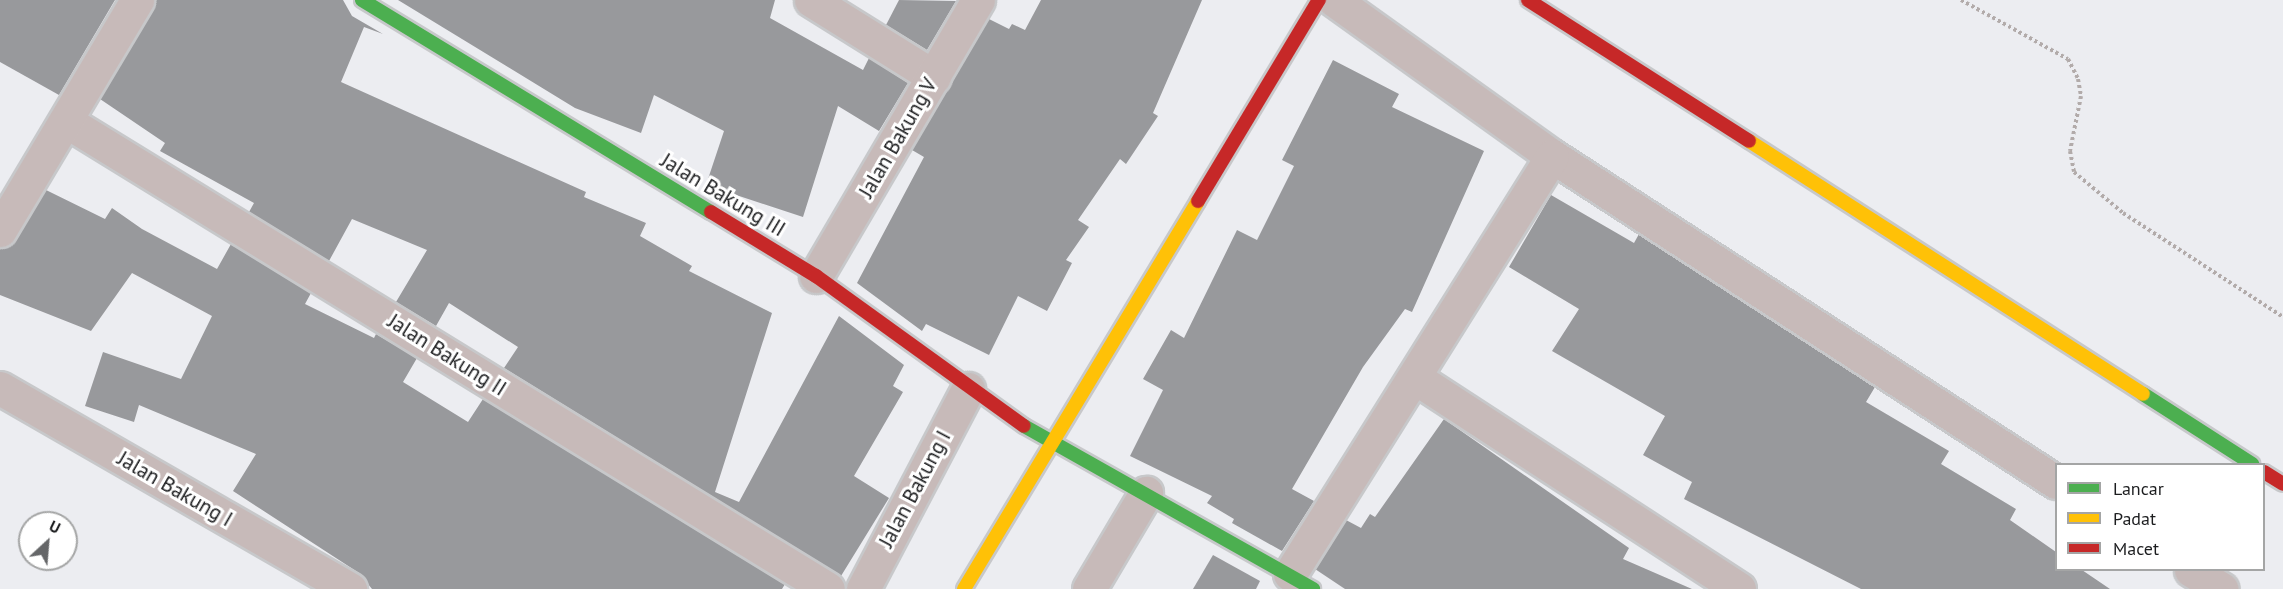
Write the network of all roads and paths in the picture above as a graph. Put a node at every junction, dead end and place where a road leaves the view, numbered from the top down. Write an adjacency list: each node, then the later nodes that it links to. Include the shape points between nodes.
1 (137, 0): 10 (street)
2 (362, 0): 13 (street, Jalan Bakung III)
3 (811, 0): 9 (street)
4 (978, 0): 9 (street, Jalan Bakung V)
5 (1319, 0): 18 (street)
6 (1334, 0): 11 (street)
7 (1528, 0): 19 (street)
8 (1961, 0): 14 (path, via 2068,59 2078,79 2080,96 2070,151 2074,172 2123,213)
9 (934, 77): 13 (street, Jalan Bakung V)
10 (66, 120): 12 (street); 27 (street, Jalan Bakung II)
11 (1552, 156): 15 (street); 21 (street)
12 (0, 230)
13 (816, 276): 17 (street, Jalan Bakung III)
14 (2283, 317)
15 (1414, 377): 25 (street); 31 (street)
16 (0, 388): 26 (street, Jalan Bakung I)
17 (968, 390): 18 (street, Jalan Bakung III); 28 (street, Jalan Bakung I)
18 (1052, 444): 23 (street, Jalan Bakung III); 29 (street)
19 (2249, 463)
20 (2265, 473): 22 (street)
21 (2055, 481)
22 (2283, 484)
23 (1146, 494): 25 (street, Jalan Bakung III); 30 (street)
24 (2193, 571): 32 (street)
25 (1301, 581)
26 (350, 589)
27 (828, 589)
28 (863, 589)
29 (964, 589)
30 (1089, 589)
31 (1739, 589)
32 (2221, 589)

